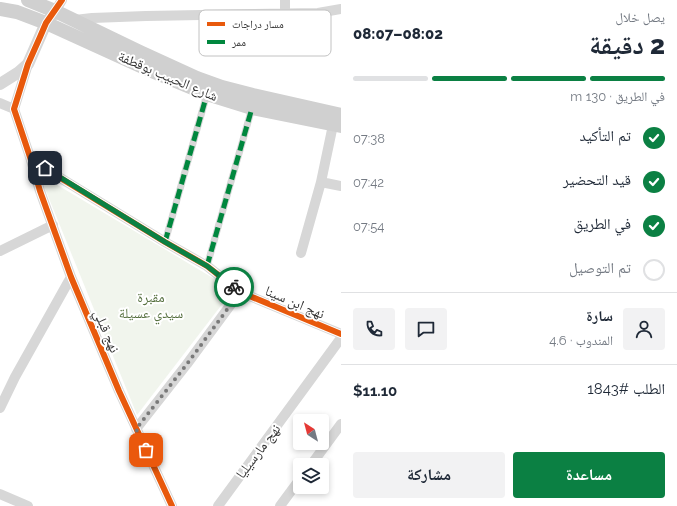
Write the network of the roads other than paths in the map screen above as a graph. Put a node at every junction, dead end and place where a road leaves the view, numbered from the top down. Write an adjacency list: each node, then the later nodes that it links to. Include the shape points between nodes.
1 (28, 0): 2 (main road, شارع الحبيب بوقطفة)
2 (51, 4): 7 (main road, شارع الحبيب بوقطفة); 8 (street)
3 (0, 9): 8 (main road, شارع الحبيب بوقطفة, via 17,12)
4 (341, 9): 5 (street)
5 (331, 11)
6 (199, 15): 7 (street)
7 (75, 20): 15 (main road, شارع الحبيب بوقطفة, via 216,85)
8 (43, 22): 9 (street); 11 (main road, شارع الحبيب بوقطفة)
9 (28, 64): 10 (street); 14 (street)
10 (0, 84)
11 (207, 94): 13 (main road, شارع الحبيب بوقطفة); 20 (street)
12 (0, 103): 14 (street)
13 (252, 108): 15 (main road, شارع الحبيب بوقطفة); 23 (street)
14 (14, 109): 16 (street)
15 (338, 122): 17 (street)
16 (31, 160): 19 (street, نهج قبلي); 20 (street, نهج ابن سينا)
17 (321, 182): 18 (street); 22 (street)
18 (341, 186)
19 (53, 225): 21 (street); 24 (street, نهج قبلي)
20 (165, 242): 23 (street, نهج ابن سينا)
21 (0, 251)
22 (301, 253)
23 (207, 266): 25 (street, نهج ابن سينا)
24 (71, 276): 28 (street); 30 (street, نهج قبلي)
25 (240, 292): 26 (street, نهج ابن سينا); 30 (street)
26 (341, 334)
27 (341, 338): 36 (street, نهج مارسيليا)
28 (0, 408)
29 (341, 424): 31 (street)
30 (136, 429): 35 (street, نهج قبلي)
31 (316, 458)
32 (293, 488): 37 (street)
33 (0, 494): 34 (street)
34 (28, 506)
35 (172, 506)
36 (218, 506)
37 (280, 506)

